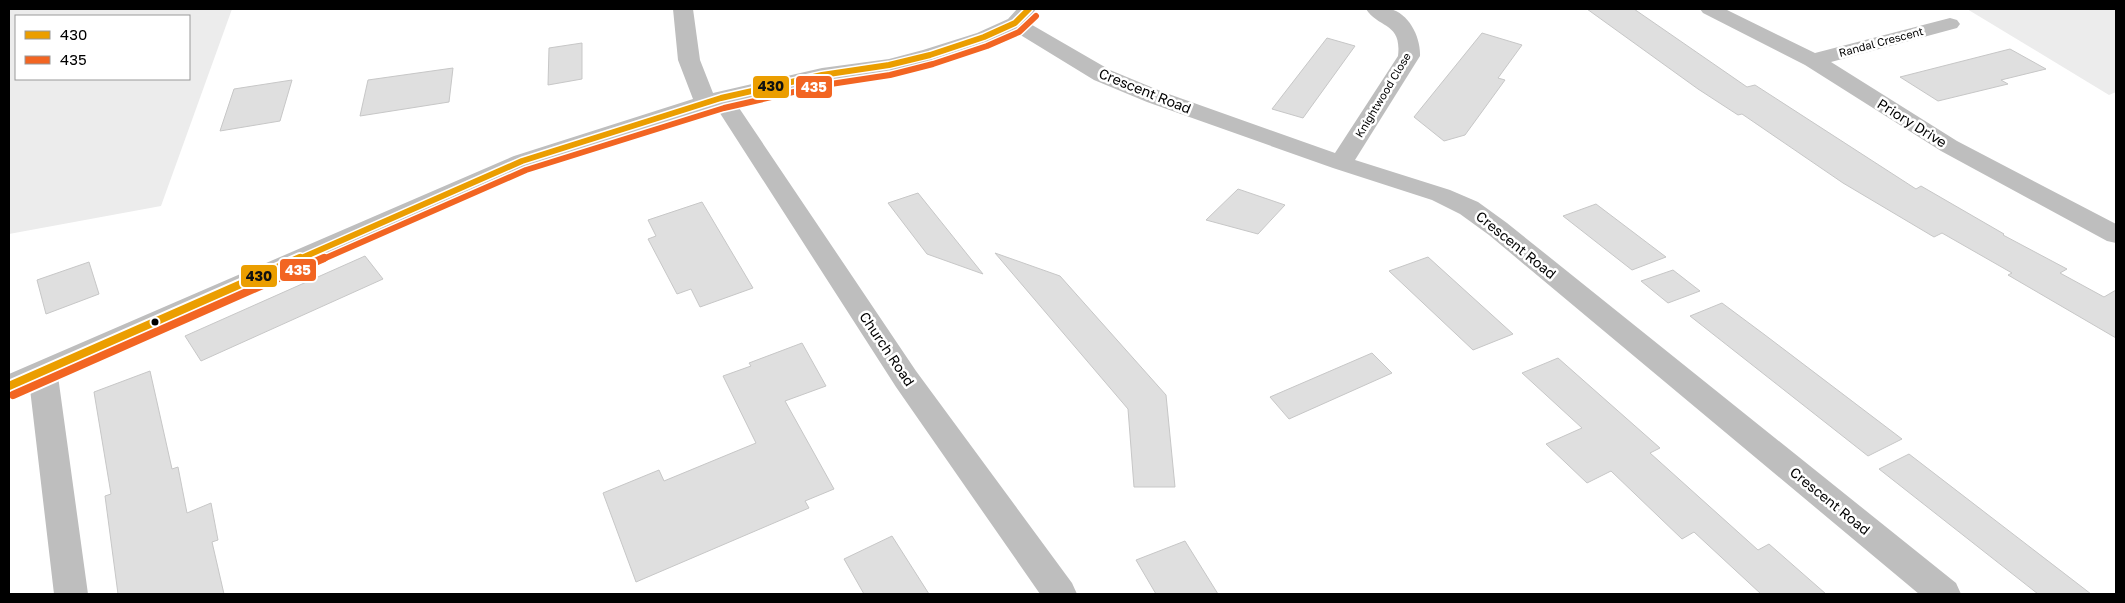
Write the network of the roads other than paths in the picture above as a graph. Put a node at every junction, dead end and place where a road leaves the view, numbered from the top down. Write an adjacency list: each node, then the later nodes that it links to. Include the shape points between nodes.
1 (683, 9): 7 (street, Church Road, via 689,60)
2 (1376, 9): 8 (street, Knightwood Close, via 1398,24 1412,45 1409,56)
3 (1710, 9): 6 (street, Priory Drive)
4 (1022, 16): 7 (street, via 984,37 930,55 822,75); 8 (street, Crescent Road, via 1102,76)
5 (1950, 24): 6 (street, Randal Crescent)
6 (1813, 60): 9 (street, Priory Drive, via 1949,146)
7 (714, 101): 10 (street, via 522,162); 13 (street, Church Road, via 906,379)
8 (1341, 163): 14 (street, Crescent Road, via 1424,189 1470,208)
9 (2116, 235)
10 (43, 372): 11 (street); 12 (street)
11 (9, 386)
12 (71, 594)
13 (1060, 594)
14 (1944, 594)

